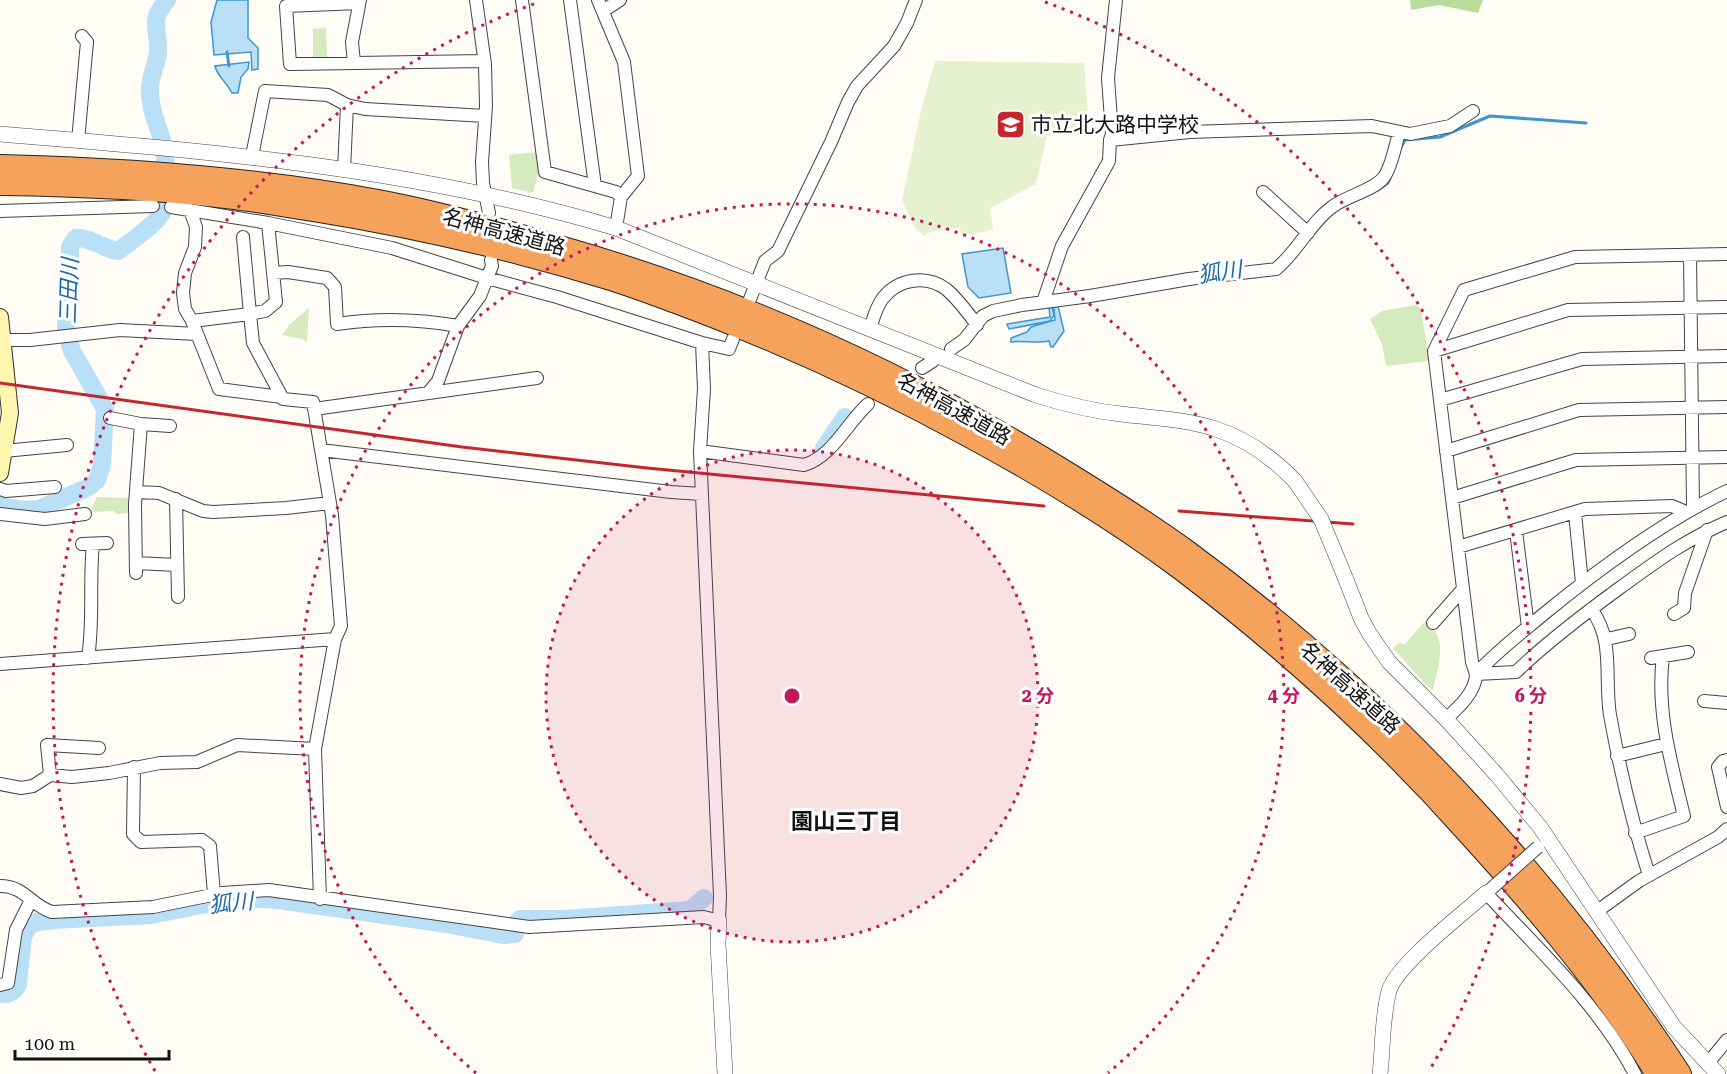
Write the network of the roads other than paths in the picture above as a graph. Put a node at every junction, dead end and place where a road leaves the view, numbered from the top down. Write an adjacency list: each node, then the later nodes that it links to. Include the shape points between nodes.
1 (476, 0): 10 (street)
2 (522, 0): 24 (street, via 545,172)
3 (570, 0): 24 (street)
4 (620, 0): 8 (street)
5 (916, 0): 42 (street, via 894,46 857,86 848,102 778,251 765,261)
6 (1116, 0): 17 (street, via 1108,78)
7 (359, 1): 11 (street, via 352,42); 11 (street, via 286,6 290,64)
8 (601, 6): 28 (street, via 624,62 638,176)
9 (82, 36): 18 (street, via 87,42)
10 (484, 61): 11 (street); 14 (street)
11 (354, 63)
12 (347, 105): 14 (street); 19 (street, via 328,95 265,91); 21 (street)
13 (1473, 111): 15 (street, via 1438,130)
14 (485, 116): 27 (street)
15 (1399, 133): 17 (street, via 1372,126 1190,132); 35 (street, via 1385,176 1330,208)
16 (0, 134): 18 (street)
17 (1110, 140): 44 (street, via 1109,161 1062,246)
18 (78, 141): 19 (street)
19 (252, 156): 21 (street)
20 (0, 166): 22 (highway, 名神高速道路)
21 (344, 170): 27 (street)
22 (132, 180): 23 (highway, 名神高速道路); 25 (highway, 名神高速道路)
23 (0, 184)
24 (595, 186): 28 (street)
25 (175, 191): 30 (street); 141 (highway, 名神高速道路, via 383,221 500,247 615,280 721,319 873,385 1035,472 1177,566 1268,639 1390,750 1516,885 1588,974); 142 (highway, 名神高速道路, via 270,184 391,204 466,220 670,280 876,367 967,413 1049,461 1187,552 1261,609 1397,730 1531,872 1603,963)
26 (1263, 192): 35 (street)
27 (485, 194): 32 (street); 34 (street)
28 (621, 197): 34 (street)
29 (153, 206): 31 (street)
30 (190, 210): 33 (street); 49 (street, via 196,227 195,247 185,273 183,293)
31 (0, 211)
32 (489, 213)
33 (268, 223): 40 (street); 41 (street, via 392,248)
34 (616, 228): 42 (street)
35 (1308, 233): 44 (street, via 1288,260 1276,268)
36 (243, 237): 47 (street)
37 (1727, 254): 38 (street)
38 (1690, 255): 45 (street); 58 (street, via 1575,257 1464,290)
39 (491, 260): 41 (street)
40 (273, 273): 47 (street, via 276,302); 51 (street, via 327,278 334,287 337,324 365,320)
41 (487, 278): 51 (street, via 480,296); 56 (street)
42 (757, 283): 43 (street); 52 (street)
43 (750, 299)
44 (1043, 302): 50 (street, via 993,311)
45 (1690, 307): 46 (street); 58 (street, via 1568,310); 60 (street)
46 (1727, 307)
47 (250, 314): 49 (street); 63 (street, via 253,343)
48 (0, 319): 55 (main road)
49 (192, 321): 53 (street)
50 (977, 325): 52 (street, via 945,289 921,280 906,282 882,299); 57 (street)
51 (458, 326): 62 (street, via 438,381)
52 (870, 329): 114 (street, bridge, via 1052,400 1216,429 1265,454 1295,481 1321,519 1361,618 1378,647)
53 (197, 334): 55 (street, via 120,330); 63 (street, via 219,389)
54 (733, 339): 56 (street, via 729,349)
55 (3, 340): 72 (main road, via 10,413)
56 (702, 343): 75 (street)
57 (951, 349)
58 (1434, 351): 64 (street)
59 (1727, 356): 60 (street)
60 (1691, 357): 64 (street, via 1582,359); 67 (street)
61 (537, 378): 62 (street)
62 (429, 392): 68 (street)
63 (282, 397): 68 (street, via 313,402)
64 (1440, 400): 76 (street)
65 (868, 404): 75 (street, via 822,456 804,465)
66 (1727, 406): 67 (street)
67 (1692, 407): 76 (street, via 1579,410); 78 (street)
68 (314, 409): 74 (street)
69 (110, 418): 70 (street)
70 (141, 424): 71 (street); 83 (street)
71 (170, 426)
72 (3, 441): 73 (street); 79 (main road)
73 (67, 445)
74 (321, 450): 84 (street); 87 (street)
75 (700, 451): 84 (street)
76 (1446, 451): 85 (street)
77 (1727, 457): 78 (street)
78 (1692, 458): 85 (street, via 1576,460); 88 (street)
79 (0, 473)
80 (55, 488): 81 (street)
81 (0, 489)
82 (1727, 491): 88 (street)
83 (136, 492): 86 (street); 97 (street, via 136,568)
84 (701, 494): 134 (street)
85 (1452, 498): 96 (street)
86 (176, 499): 87 (street, via 213,512); 97 (street)
87 (330, 503): 106 (street, via 341,626)
88 (1689, 510): 89 (street, via 1672,506 1585,509); 98 (street)
89 (1575, 513): 94 (street); 98 (street)
90 (0, 514): 91 (street, via 45,519)
91 (85, 514)
92 (1727, 522): 93 (street)
93 (1707, 530): 101 (street, via 1679,545); 102 (street, via 1685,593 1684,608)
94 (1516, 531): 96 (street); 104 (street)
95 (107, 543): 109 (street, via 87,544 92,633)
96 (1458, 547): 99 (street)
97 (177, 565): 100 (street)
98 (1582, 583): 104 (street)
99 (1463, 590): 103 (street); 111 (street)
100 (178, 597)
101 (1591, 609): 107 (street); 111 (street, via 1516,672)
102 (1674, 614)
103 (1433, 622)
104 (1527, 627): 111 (street)
105 (1629, 634): 107 (street)
106 (335, 639): 109 (street); 117 (street)
107 (1606, 639): 118 (street, via 1607,695)
108 (1688, 652): 115 (street, via 1657,657)
109 (88, 658): 110 (street)
110 (0, 664)
111 (1476, 674): 114 (street, via 1467,696)
112 (1704, 701): 113 (street)
113 (1727, 703)
114 (1446, 719): 126 (street, via 1496,774)
115 (1666, 744): 118 (street); 125 (street, via 1684,816)
116 (99, 748): 121 (street, via 47,744)
117 (315, 749): 120 (street, via 237,745 197,762); 131 (street)
118 (1617, 756): 125 (street)
119 (1727, 760): 123 (street, via 1718,767)
120 (134, 767): 121 (street, via 72,777); 130 (street, via 133,834 141,842 202,840 210,846)
121 (50, 775): 122 (street, via 33,786)
122 (0, 784)
123 (1727, 807)
124 (1727, 829): 127 (street)
125 (1635, 833): 127 (street)
126 (1543, 842): 129 (street, bridge); 133 (street)
127 (1648, 875): 133 (street)
128 (0, 886): 132 (street, via 17,888)
129 (1489, 890): 139 (street, via 1396,976 1386,1002); 140 (street, via 1576,988)
130 (214, 894): 131 (street, via 269,890); 132 (street, via 153,907 83,911 52,912)
131 (320, 898): 134 (street, via 529,927 698,918)
132 (31, 900): 135 (street, via 16,930 8,983)
133 (1596, 912): 137 (street, via 1674,1027)
134 (719, 921): 138 (street)
135 (0, 986)
136 (1727, 1040): 137 (street)
137 (1713, 1069)
138 (725, 1074)
139 (1380, 1074)
140 (1635, 1074)
141 (1657, 1074)
142 (1680, 1074)

